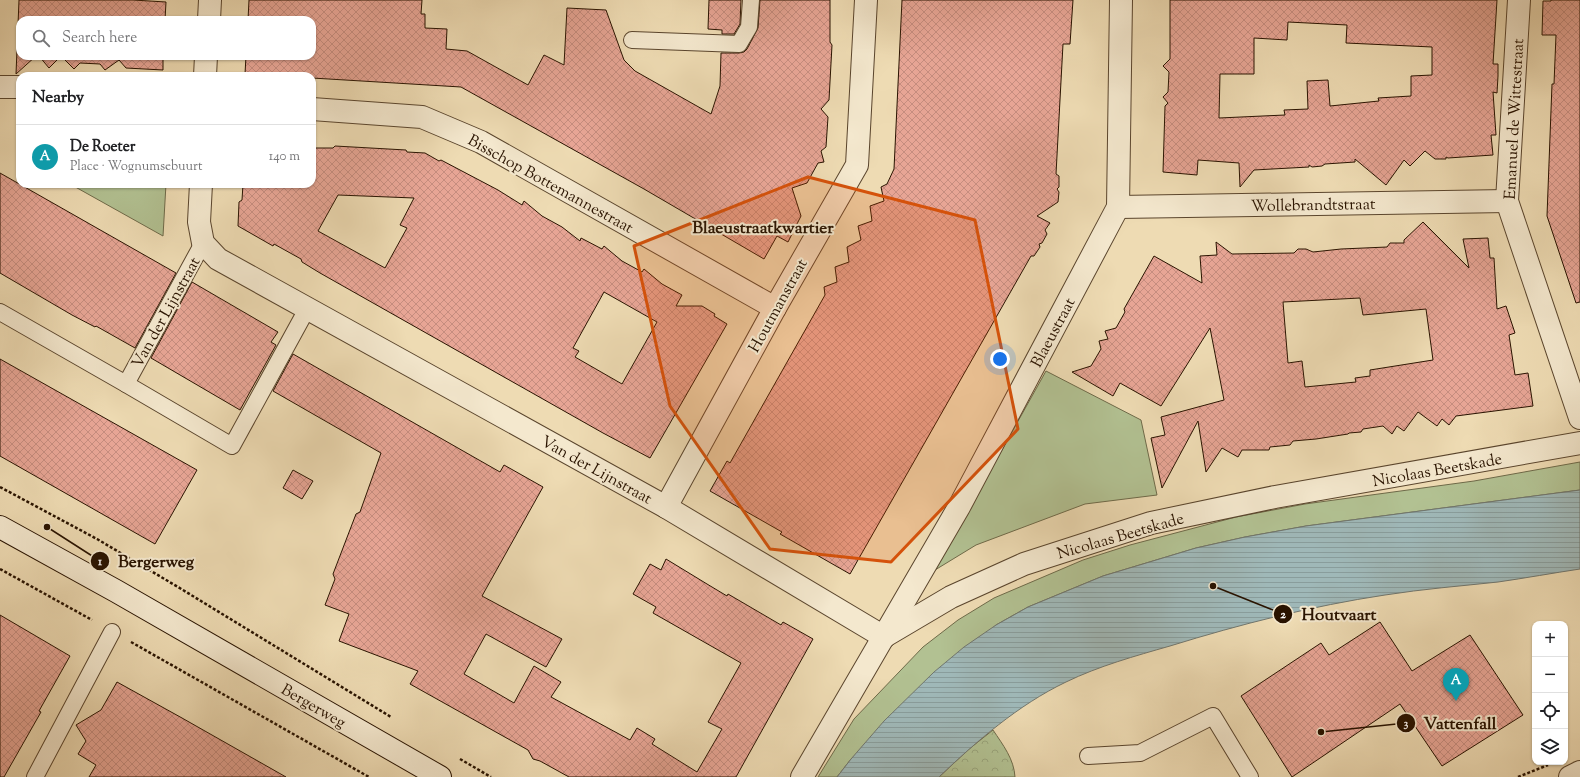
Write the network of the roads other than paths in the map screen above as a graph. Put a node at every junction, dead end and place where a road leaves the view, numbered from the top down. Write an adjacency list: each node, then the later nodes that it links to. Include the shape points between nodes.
1 (210, 0): 6 (street)
2 (751, 0): 7 (lane, via 749,27 739,44)
3 (866, 0): 17 (street, Houtmanstraat, via 857,165)
4 (1121, 0): 15 (street, Blaeustraat)
5 (1519, 0): 14 (street, Emanuel de Wittestraat)
6 (209, 16)
7 (632, 40)
8 (206, 60): 9 (street)
9 (205, 72)
10 (0, 87): 11 (street)
11 (16, 88)
12 (316, 109): 17 (street, Bisschop Bottemannestraat, via 422,117 481,142)
13 (200, 188): 16 (street, via 199,222)
14 (1507, 201): 15 (street, Wollebrandtstraat); 21 (street, Emanuel de Wittestraat)
15 (1118, 207): 26 (street, Blaeustraat, via 959,507)
16 (203, 243): 18 (street, Van der Lijnstraat, via 218,259); 20 (lane, Van der Lijnstraat)
17 (775, 308): 23 (street, Houtmanstraat)
18 (307, 309): 20 (lane, Van der Lijnstraat, via 232,446); 23 (street, Van der Lijnstraat)
19 (0, 312): 20 (lane, Van der Lijnstraat)
20 (126, 384)
21 (1580, 418)
22 (1580, 443): 26 (street, Nicolaas Beetskade, via 1275,497 1151,523 1024,564 951,597)
23 (666, 507): 26 (street, Van der Lijnstraat)
24 (0, 527): 30 (street, Bergerweg)
25 (112, 632): 29 (lane)
26 (884, 637): 31 (street, Nicolaas Beetskade)
27 (1088, 756): 32 (lane, via 1140,753 1213,716)
28 (1580, 772): 33 (street)
29 (35, 777)
30 (440, 777)
31 (802, 777)
32 (1250, 777)
33 (1570, 777)

